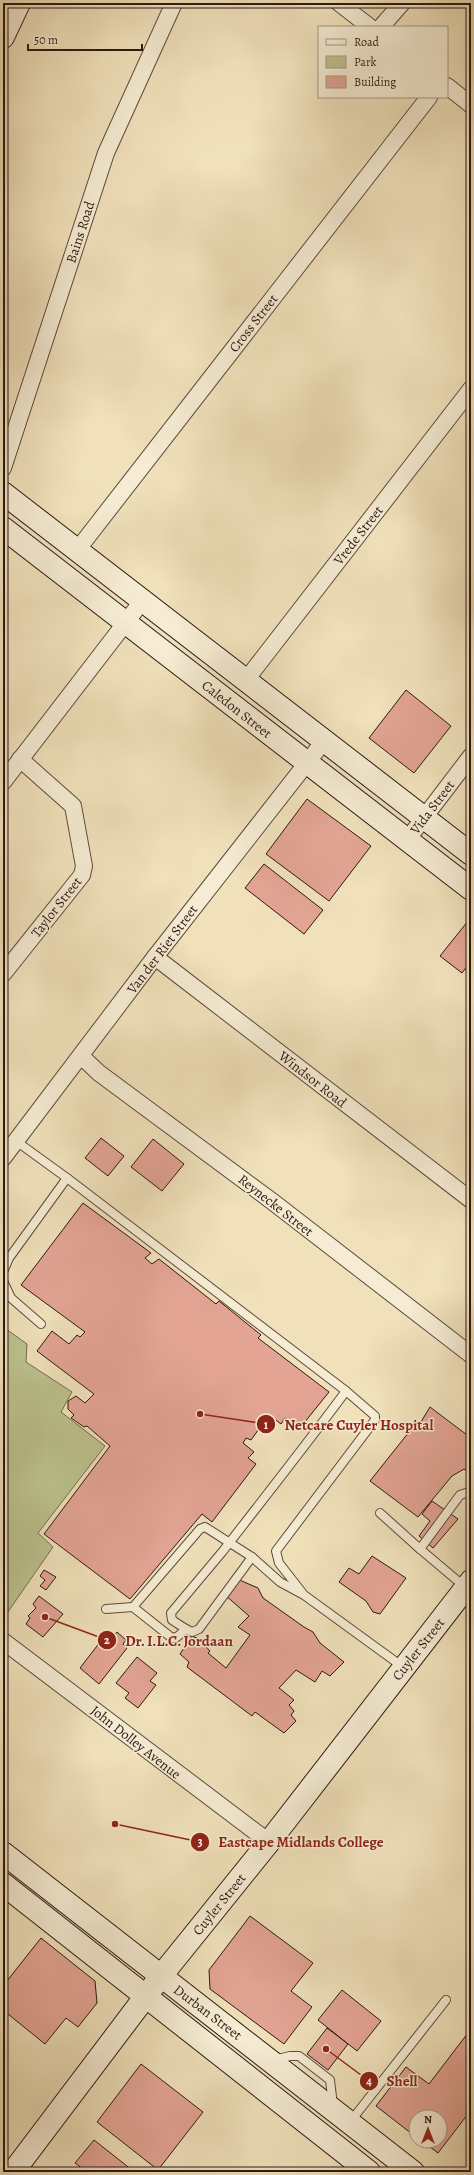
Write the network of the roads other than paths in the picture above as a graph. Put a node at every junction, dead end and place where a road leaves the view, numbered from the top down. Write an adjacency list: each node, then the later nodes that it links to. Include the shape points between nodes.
1 (20, 3): 7 (main road)
2 (174, 3): 12 (street, Bains Road, via 106,153)
3 (339, 3): 5 (street)
4 (402, 3): 6 (street)
5 (369, 26)
6 (382, 26)
7 (3, 37)
8 (448, 87): 10 (street)
9 (428, 98): 15 (street, Cross Street)
10 (471, 105)
11 (471, 389): 18 (street, Vrede Street)
12 (3, 468)
13 (3, 493): 15 (main road, Caledon Street)
14 (3, 528): 17 (main road, Caledon Street)
15 (78, 549): 16 (main road, Caledon Street)
16 (143, 600): 17 (street); 18 (main road, Caledon Street)
17 (126, 622): 21 (street); 22 (main road, Caledon Street)
18 (246, 680): 19 (main road, Caledon Street)
19 (324, 741): 22 (street, Van der Riet Street); 24 (main road, Caledon Street)
20 (471, 756): 24 (street, Vida Street)
21 (20, 759): 23 (street); 29 (street, Taylor Street, via 73,806 84,866 82,874)
22 (306, 762): 25 (main road, Caledon Street); 28 (street, Van der Riet Street)
23 (3, 782)
24 (423, 819): 25 (street, Vida Street); 26 (main road, Caledon Street)
25 (407, 840): 27 (main road, Caledon Street)
26 (471, 854)
27 (471, 890)
28 (155, 957): 30 (street, Van der Riet Street); 34 (street, Windsor Road)
29 (3, 974)
30 (81, 1056): 31 (street, Van der Riet Street); 38 (street, Reynecke Street, via 99,1073 273,1202)
31 (16, 1141): 32 (street, Van der Riet Street); 33 (lane)
32 (3, 1158)
33 (67, 1178): 35 (lane, via 9,1258); 39 (lane)
34 (471, 1200)
35 (3, 1272)
36 (3, 1281): 37 (lane, via 11,1298)
37 (41, 1324)
38 (471, 1355)
39 (346, 1391): 42 (lane); 46 (lane, via 375,1416 375,1420 276,1551 279,1562)
40 (471, 1494): 43 (lane, via 460,1495)
41 (380, 1513): 43 (lane)
42 (229, 1543): 44 (lane); 47 (lane, via 212,1530 201,1528); 49 (lane, via 171,1613 172,1620)
43 (420, 1549): 45 (lane)
44 (252, 1557): 46 (lane, via 280,1582); 49 (lane, via 199,1629 192,1632)
45 (468, 1584): 51 (main road, Cuyler Street)
46 (304, 1595): 51 (lane)
47 (133, 1607): 48 (lane); 49 (lane, via 172,1638)
48 (106, 1609)
49 (186, 1629)
50 (3, 1641): 52 (street, John Dolley Avenue)
51 (404, 1667): 52 (main road, Cuyler Street)
52 (269, 1842): 55 (main road, Cuyler Street)
53 (3, 1853): 55 (main road, Durban Street)
54 (3, 1884): 56 (main road, Durban Street)
55 (161, 1976): 56 (main road, Cuyler Street); 58 (main road, Durban Street)
56 (148, 1997): 59 (main road, Cuyler Street); 60 (main road, Durban Street)
57 (446, 2000): 58 (lane)
58 (342, 2116): 61 (main road, Durban Street)
59 (13, 2172)
60 (369, 2172)
61 (413, 2172)

